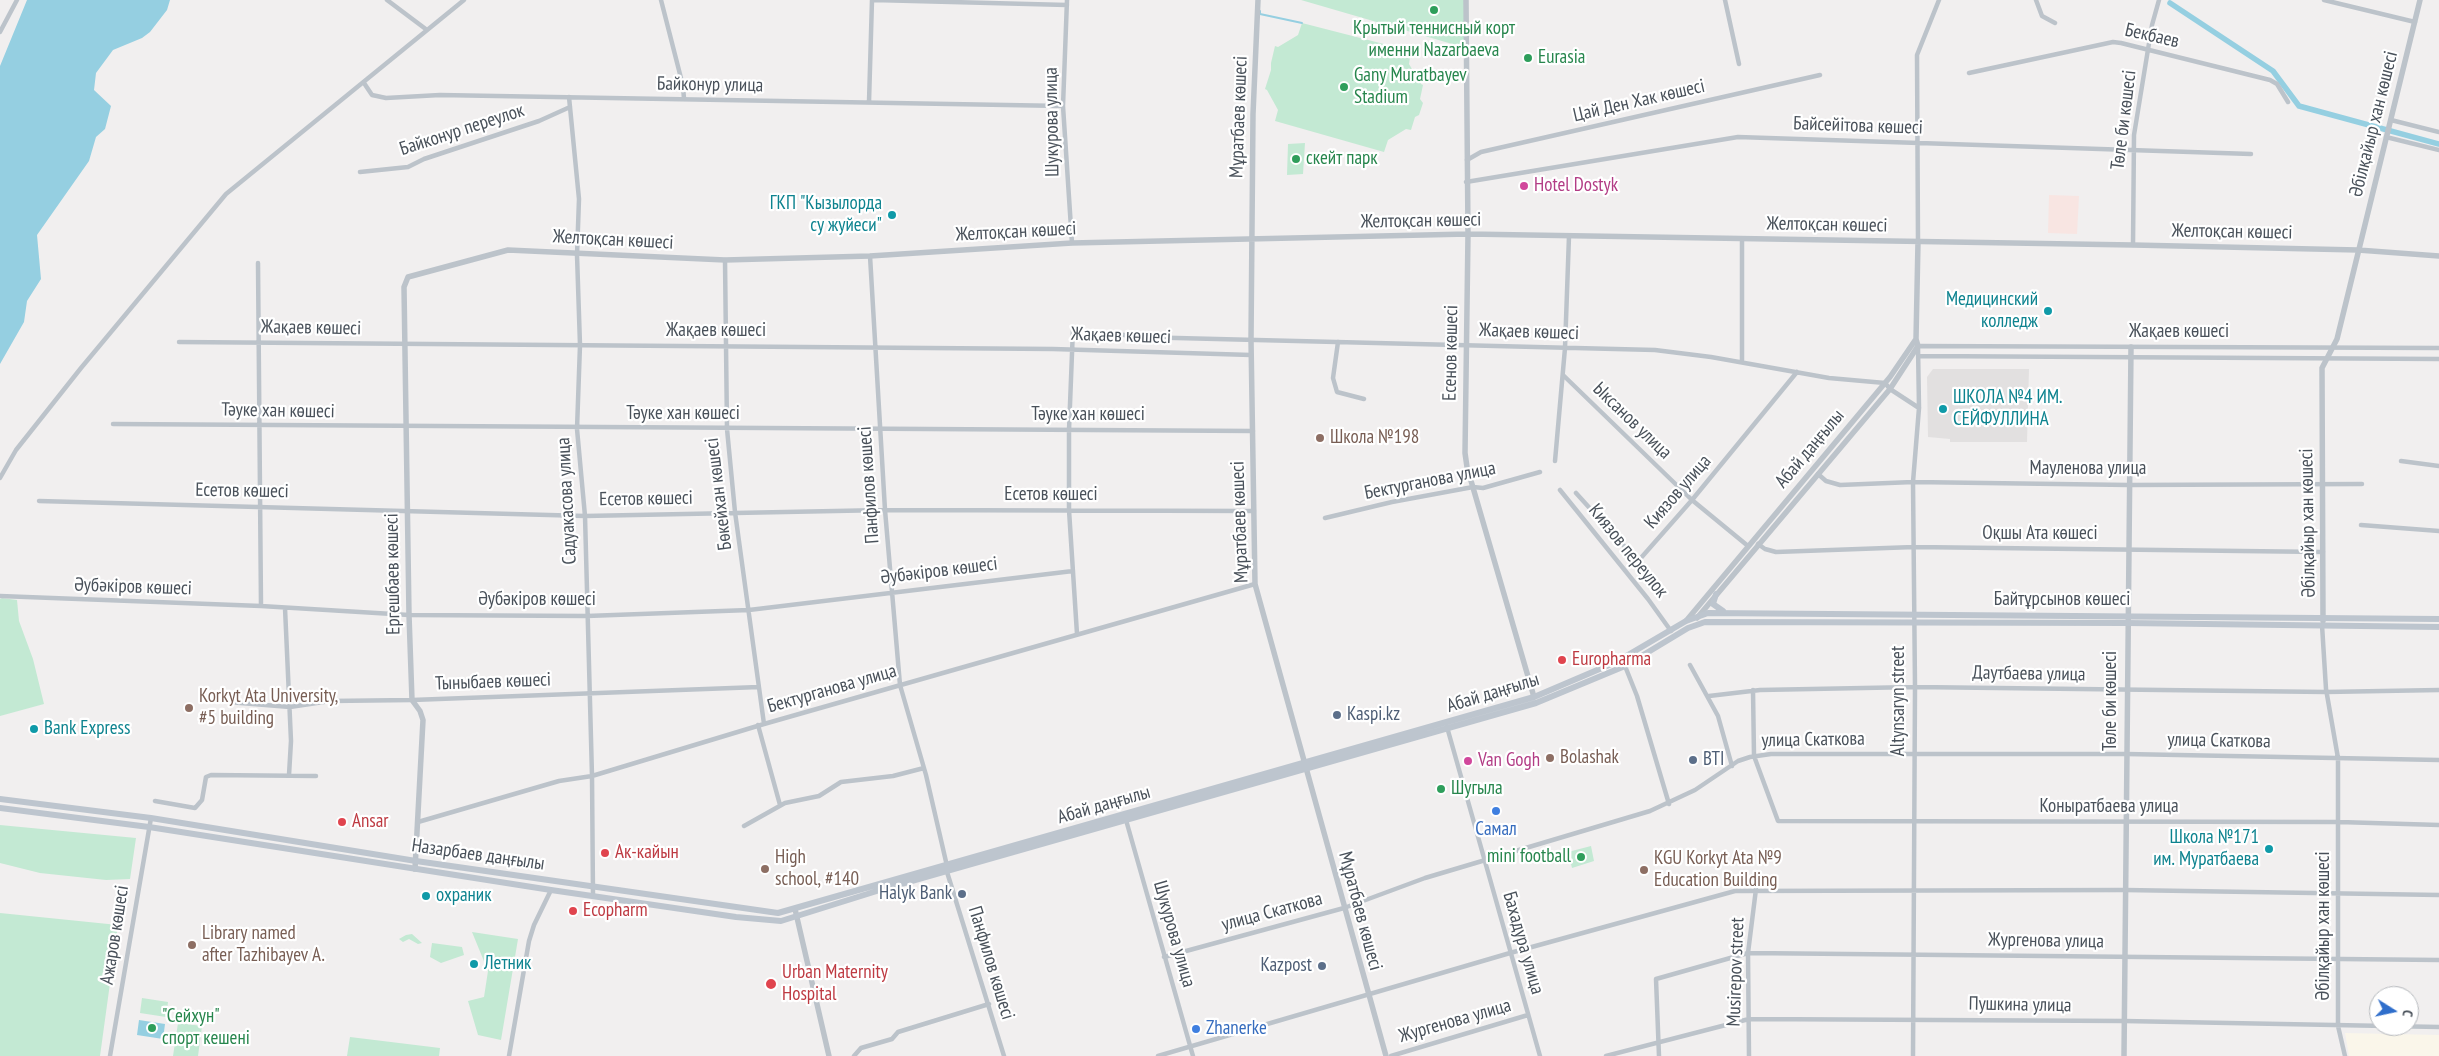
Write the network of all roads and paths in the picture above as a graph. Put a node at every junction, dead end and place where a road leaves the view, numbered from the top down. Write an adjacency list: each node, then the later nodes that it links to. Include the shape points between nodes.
1 (17, 0): 18 (street)
2 (387, 0): 17 (street)
3 (464, 0): 17 (street)
4 (661, 0): 25 (street)
5 (873, 0): 14 (street); 26 (street)
6 (1258, 0): 43 (street, Мұратбаев көшесі)
7 (1466, 0): 37 (street, Есенов көшесі)
8 (1724, 0): 20 (street)
9 (1939, 0): 33 (street, via 1917,49)
10 (2036, 0): 16 (street, via 2042,16)
11 (2159, 0): 19 (street, Төле би көшесі)
12 (2324, 0): 15 (street)
13 (2420, 0): 15 (street, Әбілқайыр хан көшесі)
14 (1067, 2): 28 (street, Шукурова улица)
15 (2414, 22): 30 (street, Әбілқайыр хан көшесі)
16 (2055, 23)
17 (427, 30): 23 (street)
18 (0, 32)
19 (2148, 50): 21 (street, Бекбаев, via 2113,42); 27 (street, Бекбаев, via 2270,80 2277,84); 34 (street, Төле би көшесі)
20 (1739, 64)
21 (1969, 73)
22 (1820, 75): 37 (street, Цай Ден Хак көшесі, via 1481,152)
23 (364, 83): 24 (street, Байконур улица, via 372,95 386,98); 97 (street, via 226,194 69,383 16,450)
24 (569, 97): 25 (street, Байконур улица); 29 (street, Садуакасова улица)
25 (684, 99): 26 (street, Байконур улица)
26 (868, 102): 28 (street, Байконур улица)
27 (2288, 102)
28 (1063, 106): 45 (street, Шукурова улица)
29 (570, 107): 38 (street, Байконур переулок, via 408,167); 48 (street, Садуакасова улица, via 578,199)
30 (2391, 120): 31 (street); 32 (street, Әбілқайыр хан көшесі)
31 (2439, 132)
32 (2386, 137): 35 (street); 47 (street, Әбілқайыр хан көшесі)
33 (1917, 142): 34 (street, Байсейітова көшесі); 39 (street, Байсейітова көшесі, via 1738,137); 44 (street)
34 (2132, 150): 36 (street, Байсейітова көшесі); 46 (street, Төле би көшесі)
35 (2439, 150)
36 (2251, 154)
37 (1466, 160): 39 (street, Есенов көшесі)
38 (360, 172)
39 (1466, 182): 40 (street, Есенов көшесі)
40 (1468, 234): 41 (street, Желтоқсан көшесі); 43 (street, Желтоқсан көшесі); 63 (street, Есенов көшесі)
41 (1569, 236): 42 (street, Желтоқсан көшесі); 68 (street)
42 (1742, 239): 44 (street, Желтоқсан көшесі); 77 (street)
43 (1252, 240): 45 (street, Желтоқсан көшесі); 57 (street, Мұратбаев көшесі)
44 (1918, 242): 46 (street, Желтоқсан көшесі); 56 (street)
45 (1072, 243): 49 (street, Желтоқсан көшесі)
46 (2133, 245): 47 (street, Желтоқсан көшесі)
47 (2358, 250): 50 (street, Желтоқсан көшесі); 69 (street, Әбілқайыр хан көшесі, via 2337,339)
48 (577, 255): 51 (street, Желтоқсан көшесі); 53 (street, Желтоқсан көшесі, via 508,250); 62 (street, Садуакасова улица)
49 (870, 256): 51 (street, Желтоқсан көшесі); 66 (street, Панфилов көшесі)
50 (2439, 256)
51 (725, 260): 64 (street, Бөкейхан көшесі)
52 (258, 263): 59 (street)
53 (408, 277): 61 (street, Ергешбаев көшесі, via 404,287)
54 (1073, 328): 71 (street)
55 (1111, 333): 57 (street, Жақаев көшесі, via 1138,337)
56 (1916, 339): 65 (street); 80 (street, Абай даңғылы)
57 (1251, 340): 60 (street, Жақаев көшесі); 72 (street, Мұратбаев көшесі)
58 (180, 342): 59 (street, Жақаев көшесі)
59 (259, 342): 61 (street, Жақаев көшесі); 85 (street)
60 (1338, 342): 63 (street, Жақаев көшесі); 82 (street, via 1333,378 1337,392)
61 (405, 344): 62 (street, Жақаев көшесі); 86 (street, Ергешбаев көшесі)
62 (580, 345): 64 (street, Жақаев көшесі); 87 (street, Садуакасова улица)
63 (1466, 345): 68 (street, Жақаев көшесі); 102 (street, Есенов көшесі, via 1465,453)
64 (724, 346): 66 (street, Жақаев көшесі); 88 (street, Бөкейхан көшесі)
65 (1918, 346): 67 (street, Жақаев көшесі); 73 (street, Altynsaryn street); 81 (street, Абай даңғылы)
66 (875, 347): 71 (street, Жақаев көшесі); 89 (street, Панфилов көшесі)
67 (2131, 347): 69 (street, Жақаев көшесі); 74 (street, Төле би көшесі)
68 (1565, 348): 77 (street, Жақаев көшесі, via 1655,350); 79 (street)
69 (2332, 348): 70 (street, Жақаев көшесі); 75 (street, Әбілқайыр хан көшесі)
70 (2439, 348)
71 (1073, 350): 72 (street, Жақаев көшесі); 90 (street)
72 (1251, 355): 91 (street, Мұратбаев көшесі)
73 (1920, 356): 74 (street, Жақаев көшесі); 83 (street, Altynsaryn street)
74 (2130, 357): 75 (street, Жақаев көшесі); 101 (street, Төле би көшесі)
75 (2327, 359): 76 (street, Жақаев көшесі); 99 (street, Әбілқайыр хан көшесі, via 2322,368)
76 (2439, 359)
77 (1742, 362): 78 (street, Жақаев көшесі)
78 (1797, 372): 80 (street, Жақаев көшесі); 105 (street, Киязов улица)
79 (1563, 375): 92 (street); 105 (street, Ыксанов улица)
80 (1885, 383): 81 (street); 118 (street, Абай даңғылы)
81 (1890, 389): 83 (street); 96 (street, Абай даңғылы)
82 (1364, 399)
83 (1919, 408): 98 (street, Altynsaryn street)
84 (113, 424): 85 (street, Тәуке хан көшесі)
85 (260, 425): 86 (street, Тәуке хан көшесі); 107 (street)
86 (405, 428): 87 (street, Тәуке хан көшесі); 108 (street, Ергешбаев көшесі)
87 (577, 429): 88 (street, Тәуке хан көшесі); 113 (street, Садуакасова улица)
88 (727, 429): 89 (street, Тәуке хан көшесі); 112 (street, Бөкейхан көшесі)
89 (880, 429): 90 (street, Тәуке хан көшесі); 109 (street, Панфилов көшесі)
90 (1069, 430): 91 (street, Тәуке хан көшесі); 110 (street)
91 (1252, 431): 111 (street, Мұратбаев көшесі)
92 (1555, 461)
93 (2401, 461): 94 (street)
94 (2439, 466)
95 (1540, 472): 102 (street, Бектурганова улица, via 1483,488)
96 (1818, 474): 98 (street, Мауленова улица, via 1826,481 1840,485); 117 (street, Абай даңғылы)
97 (0, 478)
98 (1914, 482): 101 (street, Мауленова улица); 119 (street, Altynsaryn street)
99 (2322, 483): 100 (street, Мауленова улица); 101 (street, Мауленова улица); 121 (street, Әбілқайыр хан көшесі)
100 (2362, 484)
101 (2129, 485): 120 (street, Төле би көшесі)
102 (1473, 487): 114 (street, Бектурганова улица); 157 (street, Есенов көшесі)
103 (1560, 490): 143 (street, Киязов переулок)
104 (1576, 493): 105 (street, Киязов улица, via 1637,559)
105 (1692, 500): 118 (street, Ыксанов улица)
106 (39, 501): 107 (street, Есетов көшесі)
107 (260, 506): 108 (street, Есетов көшесі); 127 (street)
108 (407, 509): 113 (street, Есетов көшесі); 132 (street, Ергешбаев көшесі)
109 (885, 510): 110 (street, Есетов көшесі); 112 (street, Есетов көшесі); 124 (street, Панфилов көшесі)
110 (1070, 510): 111 (street, Есетов көшесі); 122 (street)
111 (1254, 511): 123 (street, Мұратбаев көшесі)
112 (735, 512): 113 (street, Есетов көшесі); 129 (street, Бөкейхан көшесі)
113 (584, 516): 134 (street, Садуакасова улица)
114 (1325, 518)
115 (2361, 525): 116 (street)
116 (2439, 531)
117 (1758, 544): 119 (street, Оқшы Ата көшесі, via 1776,552); 125 (street, Абай даңғылы)
118 (1748, 546): 138 (street, Абай даңғылы)
119 (1914, 547): 120 (street, Оқшы Ата көшесі); 131 (street, Altynsaryn street)
120 (2128, 549): 121 (street, Оқшы Ата көшесі); 136 (street, Төле би көшесі)
121 (2323, 552): 135 (street, Әбілқайыр хан көшесі)
122 (1073, 571): 124 (street, Әубәкіров көшесі); 144 (street)
123 (1255, 584): 144 (street, Бектурганова улица); 168 (street, Мұратбаев көшесі)
124 (891, 592): 129 (street, Әубәкіров көшесі); 147 (street, Панфилов көшесі)
125 (1716, 594): 130 (main road, via 1713,600 1715,607); 133 (street, Абай даңғылы)
126 (0, 596): 127 (street, Әубәкіров көшесі)
127 (261, 606): 128 (street, Әубәкіров көшесі)
128 (285, 608): 132 (street, Әубәкіров көшесі); 159 (street)
129 (749, 610): 134 (street, Әубәкіров көшесі); 148 (street, Бөкейхан көшесі)
130 (1729, 613): 131 (main road, Байтұрсынов көшесі); 133 (main road, Байтұрсынов көшесі)
131 (1913, 614): 136 (main road, Байтұрсынов көшесі); 139 (street, Altynsaryn street)
132 (409, 615): 134 (street, Әубәкіров көшесі); 156 (street, Ергешбаев көшесі)
133 (1700, 615): 138 (main road, Байтұрсынов көшесі); 142 (street, Абай даңғылы)
134 (587, 616): 154 (street, Садуакасова улица)
135 (2325, 617): 136 (main road, Байтұрсынов көшесі); 137 (main road, Байтұрсынов көшесі); 140 (street, Әбілқайыр хан көшесі)
136 (2127, 619): 139 (main road, Байтұрсынов көшесі); 140 (main road, Байтұрсынов көшесі); 150 (street, Төле би көшесі)
137 (2439, 619)
138 (1686, 621): 143 (main road, Абай даңғылы)
139 (1913, 622): 142 (main road, Байтұрсынов көшесі, via 1712,621); 149 (street, Altynsaryn street)
140 (2322, 625): 141 (main road, Байтұрсынов көшесі); 153 (street, Әбілқайыр хан көшесі)
141 (2439, 627)
142 (1688, 628): 145 (main road, Абай даңғылы)
143 (1671, 631): 145 (main road, Абай даңғылы)
144 (1076, 634): 147 (street, Бектурганова улица)
145 (1620, 665): 157 (main road, Абай даңғылы); 176 (street, via 1637,696)
146 (1690, 665): 155 (street)
147 (900, 685): 160 (street, Бектурганова улица); 170 (street, Панфилов көшесі)
148 (759, 687): 154 (street, Тыныбаев көшесі); 160 (street, Бөкейхан көшесі)
149 (1915, 687): 150 (street, Даутбаева улица); 151 (street, Даутбаева улица); 163 (street, Altynsaryn street)
150 (2126, 689): 153 (street, Даутбаева улица); 164 (street, Төле би көшесі)
151 (1753, 690): 155 (street, Даутбаева улица); 165 (street)
152 (2439, 690): 153 (street, Даутбаева улица)
153 (2326, 692): 166 (street, Әбілқайыр хан көшесі)
154 (590, 694): 156 (street, Тыныбаев көшесі); 173 (street, Садуакасова улица)
155 (1709, 696): 169 (street)
156 (412, 700): 159 (street, Тыныбаев көшесі, via 330,701); 181 (street, Ергешбаев көшесі, via 423,720)
157 (1535, 700): 162 (main road, Абай даңғылы)
158 (228, 702): 159 (street, Тыныбаев көшесі)
159 (290, 707): 171 (street)
160 (764, 724): 161 (street, Бектурганова улица)
161 (758, 725): 173 (street, Бектурганова улица); 177 (street)
162 (1446, 726): 168 (main road, Абай даңғылы); 188 (street, Бахадура улица)
163 (1914, 754): 164 (street, улица Скаткова); 165 (street, улица Скаткова); 182 (street, Altynsaryn street)
164 (2126, 754): 166 (street, улица Скаткова); 184 (street, Төле би көшесі)
165 (1754, 756): 169 (street, улица Скаткова); 182 (street, Коныратбаева улица, via 1778,821)
166 (2338, 758): 167 (street, улица Скаткова); 183 (street, Әбілқайыр хан көшесі)
167 (2439, 760)
168 (1305, 766): 180 (main road, Абай даңғылы); 191 (main road, Абай даңғылы); 200 (street, Мұратбаев көшесі)
169 (1732, 766): 176 (street, улица Скаткова)
170 (924, 768): 177 (street, via 893,776 841,782 819,796); 191 (street, Панфилов көшесі)
171 (289, 775): 172 (street); 175 (street, via 211,775 206,777 202,800 195,808)
172 (316, 776)
173 (592, 776): 181 (street, Бектурганова улица, via 559,781); 192 (street, Садуакасова улица)
174 (0, 799): 179 (main road, Назарбаев даңғылы)
175 (155, 801)
176 (1669, 804): 188 (street, улица Скаткова)
177 (780, 806): 186 (street)
178 (0, 808): 187 (main road, Назарбаев даңғылы)
179 (150, 818): 187 (street, Ажаров көшесі); 189 (main road, Назарбаев даңғылы)
180 (1126, 820): 191 (main road, Абай даңғылы); 205 (street, Шукурова улица)
181 (418, 822): 189 (street, Ергешбаев көшесі)
182 (1913, 822): 184 (street, Коныратбаева улица); 196 (street, Altynsaryn street)
183 (2339, 822): 184 (street, Коныратбаева улица); 185 (street, Коныратбаева улица); 197 (street, Әбілқайыр хан көшесі)
184 (2126, 823): 195 (street, Төле би көшесі)
185 (2439, 825)
186 (744, 826)
187 (150, 827): 190 (main road, Назарбаев даңғылы); 220 (street, Ажаров көшесі, via 136,892)
188 (1483, 861): 200 (street, улица Скаткова); 202 (street, Бахадура улица)
189 (416, 862): 190 (street, Ергешбаев көшесі); 192 (main road, Назарбаев даңғылы)
190 (415, 869): 194 (main road, Назарбаев даңғылы)
191 (947, 869): 201 (main road, Назарбаев даңғылы); 210 (street, Панфилов көшесі)
192 (594, 887): 199 (street, Садуакасова улица); 201 (main road, Назарбаев даңғылы, via 766,913)
193 (1756, 889): 196 (street); 202 (street, via 1735,891); 203 (street, Musirepov street)
194 (552, 890): 199 (main road, Назарбаев даңғылы); 221 (street, via 529,941)
195 (2125, 890): 196 (street); 197 (street); 206 (street, Төле би көшесі)
196 (1913, 891): 204 (street, Altynsaryn street)
197 (2339, 893): 198 (street); 207 (street, Әбілқайыр хан көшесі)
198 (2439, 895)
199 (593, 896): 201 (main road, Назарбаев даңғылы, via 760,920 781,921)
200 (1344, 908): 205 (street, улица Скаткова); 209 (street, Мұратбаев көшесі)
201 (796, 912): 222 (street)
202 (1510, 953): 209 (street); 211 (street, Бахадура улица)
203 (1748, 953): 204 (street, Жургенова улица); 212 (street, Musirepov street); 217 (street, Жургенова улица, via 1656,979)
204 (1913, 955): 206 (street, Жургенова улица); 213 (street, Altynsaryn street)
205 (1164, 957): 218 (street, Шукурова улица)
206 (2124, 957): 207 (street, Жургенова улица); 214 (street, Төле би көшесі)
207 (2338, 958): 208 (street, Жургенова улица); 215 (street, Әбілқайыр хан көшесі)
208 (2439, 960)
209 (1368, 995): 218 (street); 226 (street, Мұратбаев көшесі)
210 (989, 1004): 219 (street, via 898,1032 892,1039 861,1048); 223 (street, Панфилов көшесі)
211 (1528, 1015): 227 (street, Жургенова улица); 228 (street, Бахадура улица)
212 (1749, 1019): 213 (street, Пушкина улица); 217 (street, Пушкина улица); 231 (street, Musirepov street)
213 (1913, 1019): 214 (street, Пушкина улица); 232 (street, Altynsaryn street)
214 (2124, 1021): 215 (street, Пушкина улица); 233 (street, Төле би көшесі)
215 (2338, 1026): 216 (street, Пушкина улица); 234 (street, Әбілқайыр хан көшесі)
216 (2439, 1027)
217 (1658, 1042): 229 (street, Пушкина улица); 230 (street)
218 (1190, 1046): 224 (street); 225 (street, Шукурова улица)
219 (854, 1055)
220 (110, 1056)
221 (509, 1056)
222 (829, 1056)
223 (1004, 1056)
224 (1158, 1056)
225 (1193, 1056)
226 (1386, 1056)
227 (1391, 1056)
228 (1540, 1056)
229 (1606, 1056)
230 (1659, 1056)
231 (1749, 1056)
232 (1913, 1056)
233 (2124, 1056)
234 (2345, 1056)

